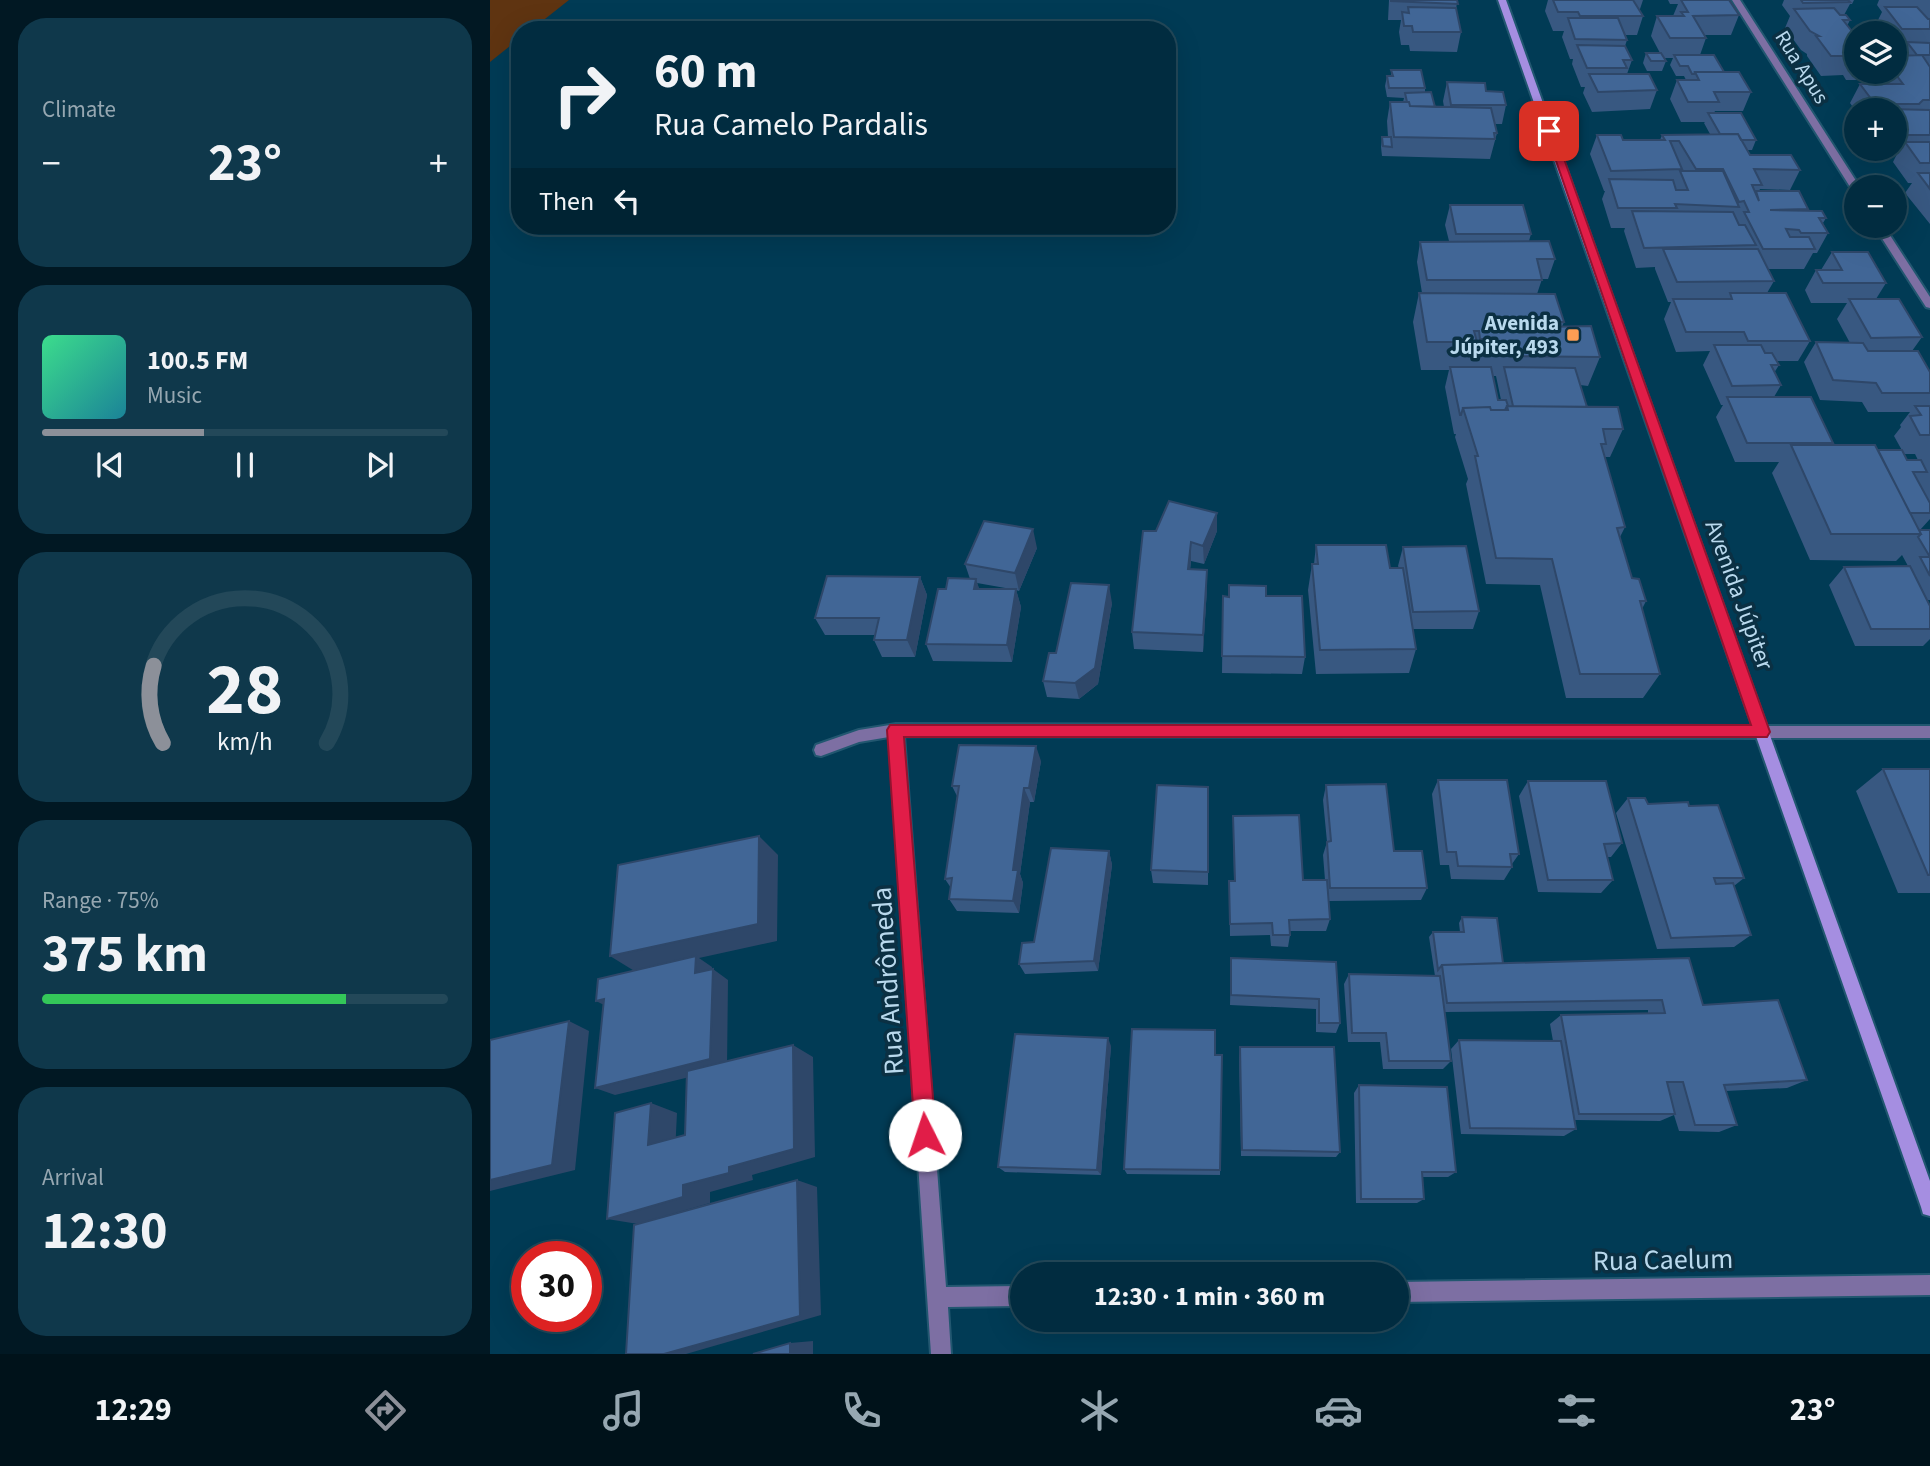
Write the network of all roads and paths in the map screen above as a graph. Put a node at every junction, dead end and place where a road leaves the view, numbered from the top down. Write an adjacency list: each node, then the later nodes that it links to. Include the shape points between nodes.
1 (1502, 0): 7 (main road, Avenida Júpiter)
2 (1736, 0): 3 (street, Rua Apus)
3 (1847, 175)
4 (1888, 238): 5 (street)
5 (1930, 305)
6 (896, 730): 7 (street); 9 (street, via 859,736); 14 (street, Rua Andrômeda)
7 (1762, 732): 8 (street); 10 (main road, Avenida Júpiter)
8 (1930, 732)
9 (821, 750)
10 (1930, 1207)
11 (1930, 1285): 12 (street, Rua Caelum)
12 (1409, 1292)
13 (1010, 1296): 14 (street)
14 (937, 1297): 15 (street, Rua Andrômeda)
15 (942, 1354)

